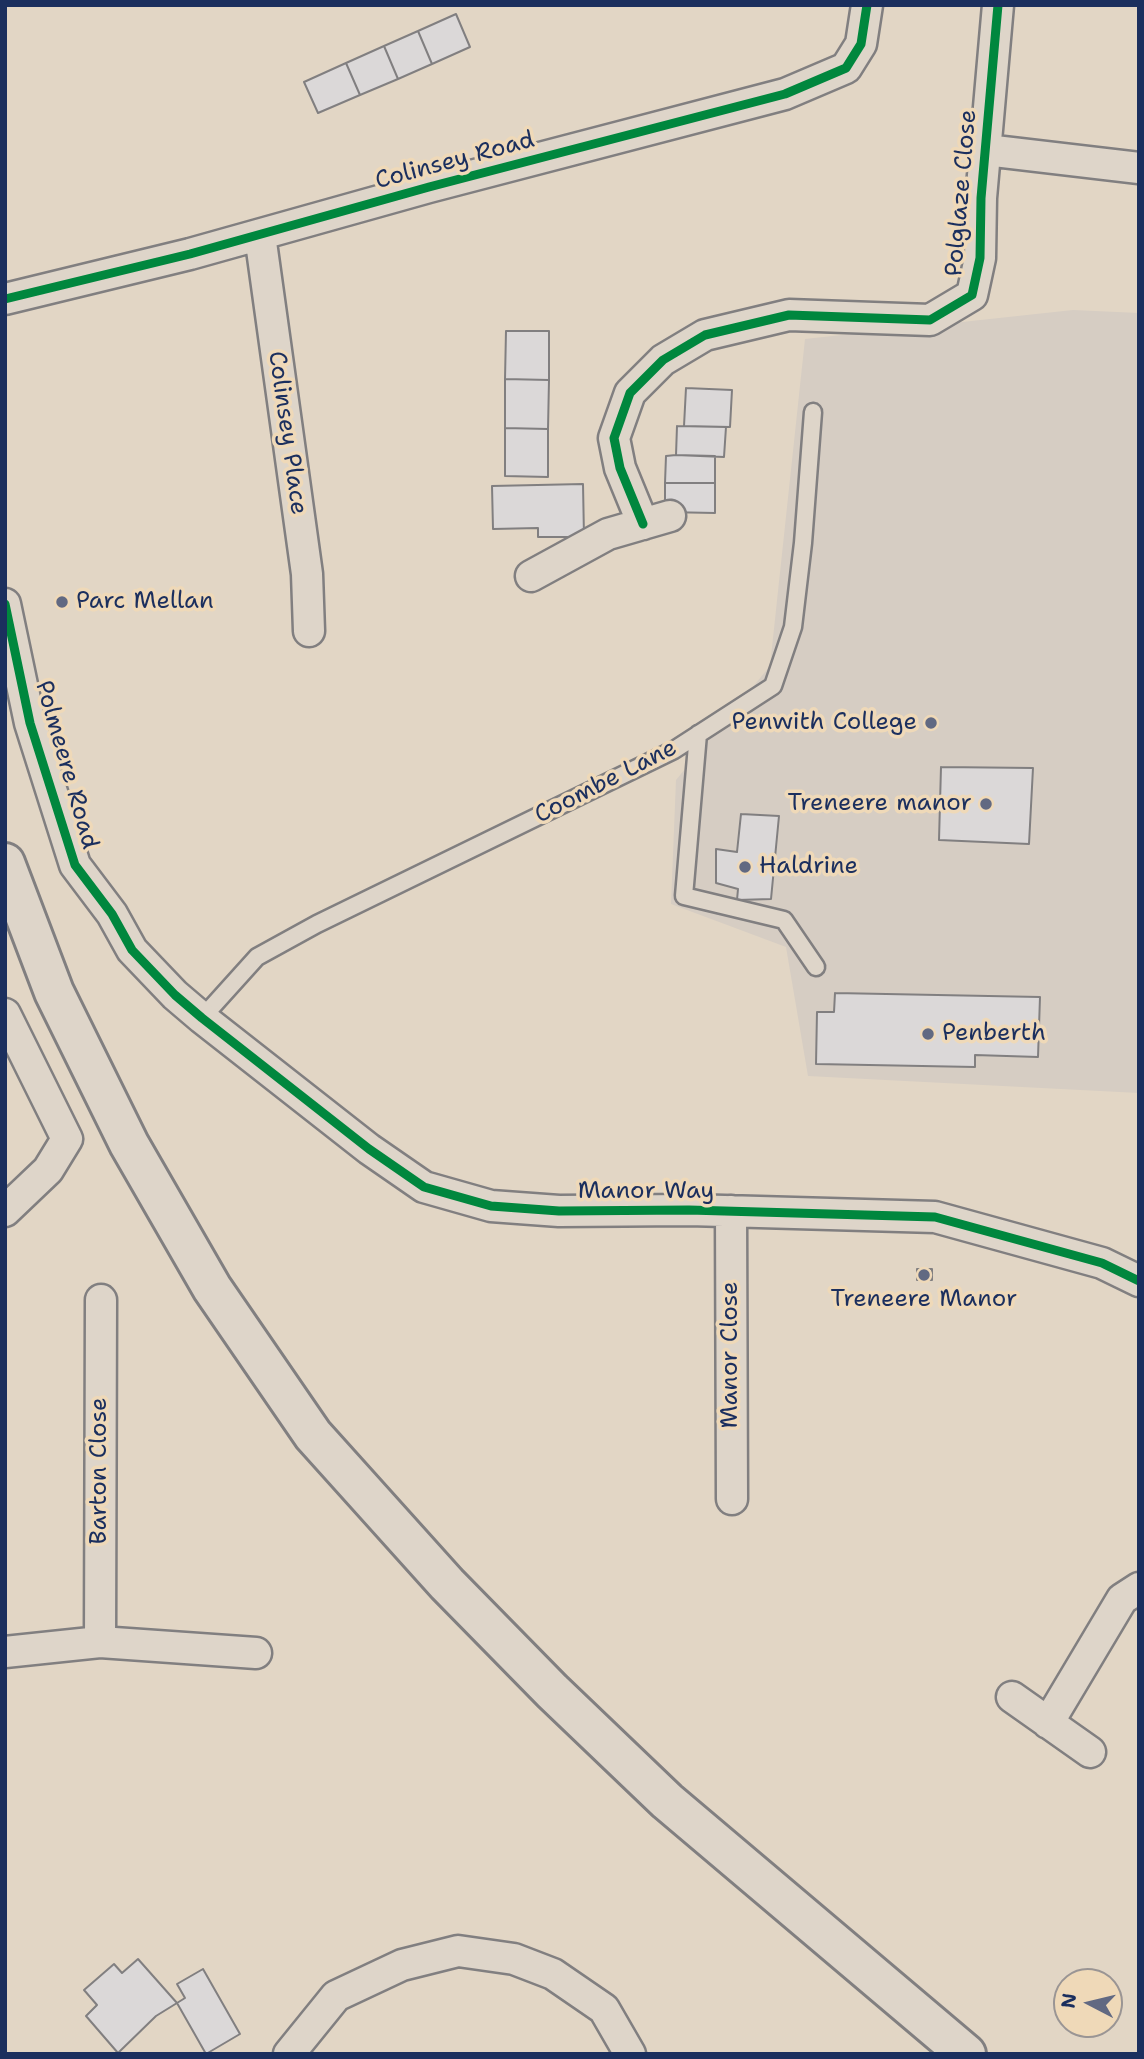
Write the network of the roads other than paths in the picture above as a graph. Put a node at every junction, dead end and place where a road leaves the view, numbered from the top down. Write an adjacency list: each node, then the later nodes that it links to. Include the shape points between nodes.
1 (867, 5): 5 (street, Colinsey Road, via 861,44 846,68 785,94)
2 (998, 5): 3 (street, Polglaze Close)
3 (986, 150): 4 (street); 8 (street, Polglaze Close, via 980,258 971,295 930,320 789,315 705,335 663,360 630,393 614,438 620,468 657,520 608,534)
4 (1139, 169)
5 (260, 235): 6 (street, Colinsey Road); 10 (street, Colinsey Place, via 307,574)
6 (5, 299)
7 (813, 412): 11 (lane, Coombe Lane, via 793,627 774,686)
8 (531, 576)
9 (5, 604): 15 (street, Polmeere Road, via 30,723 75,865 132,950)
10 (309, 631)
11 (698, 734): 13 (lane, via 684,896 784,920); 15 (lane, Coombe Lane, via 257,957)
12 (5, 863): 30 (highway, via 54,992 129,1144 212,1288 313,1435 457,1594 657,1792)
13 (816, 967)
14 (5, 1014): 16 (street, via 67,1139 48,1170)
15 (202, 1017): 17 (street, Manor Way, via 369,1149 424,1186 491,1206 559,1211)
16 (5, 1210)
17 (731, 1211): 18 (street, Manor Way, via 935,1217 1102,1263); 20 (street, Manor Close)
18 (1139, 1281)
19 (101, 1300): 22 (street, Barton Close)
20 (732, 1499)
21 (1139, 1588): 26 (street, via 1122,1599)
22 (100, 1642): 23 (street); 24 (street)
23 (5, 1651)
24 (256, 1653)
25 (1012, 1697): 26 (street)
26 (1048, 1723): 27 (street)
27 (1090, 1752)
28 (289, 2054): 29 (street, via 336,1996 402,1965 458,1951 514,1959 553,1974 604,2009)
29 (630, 2054)
30 (966, 2054)

